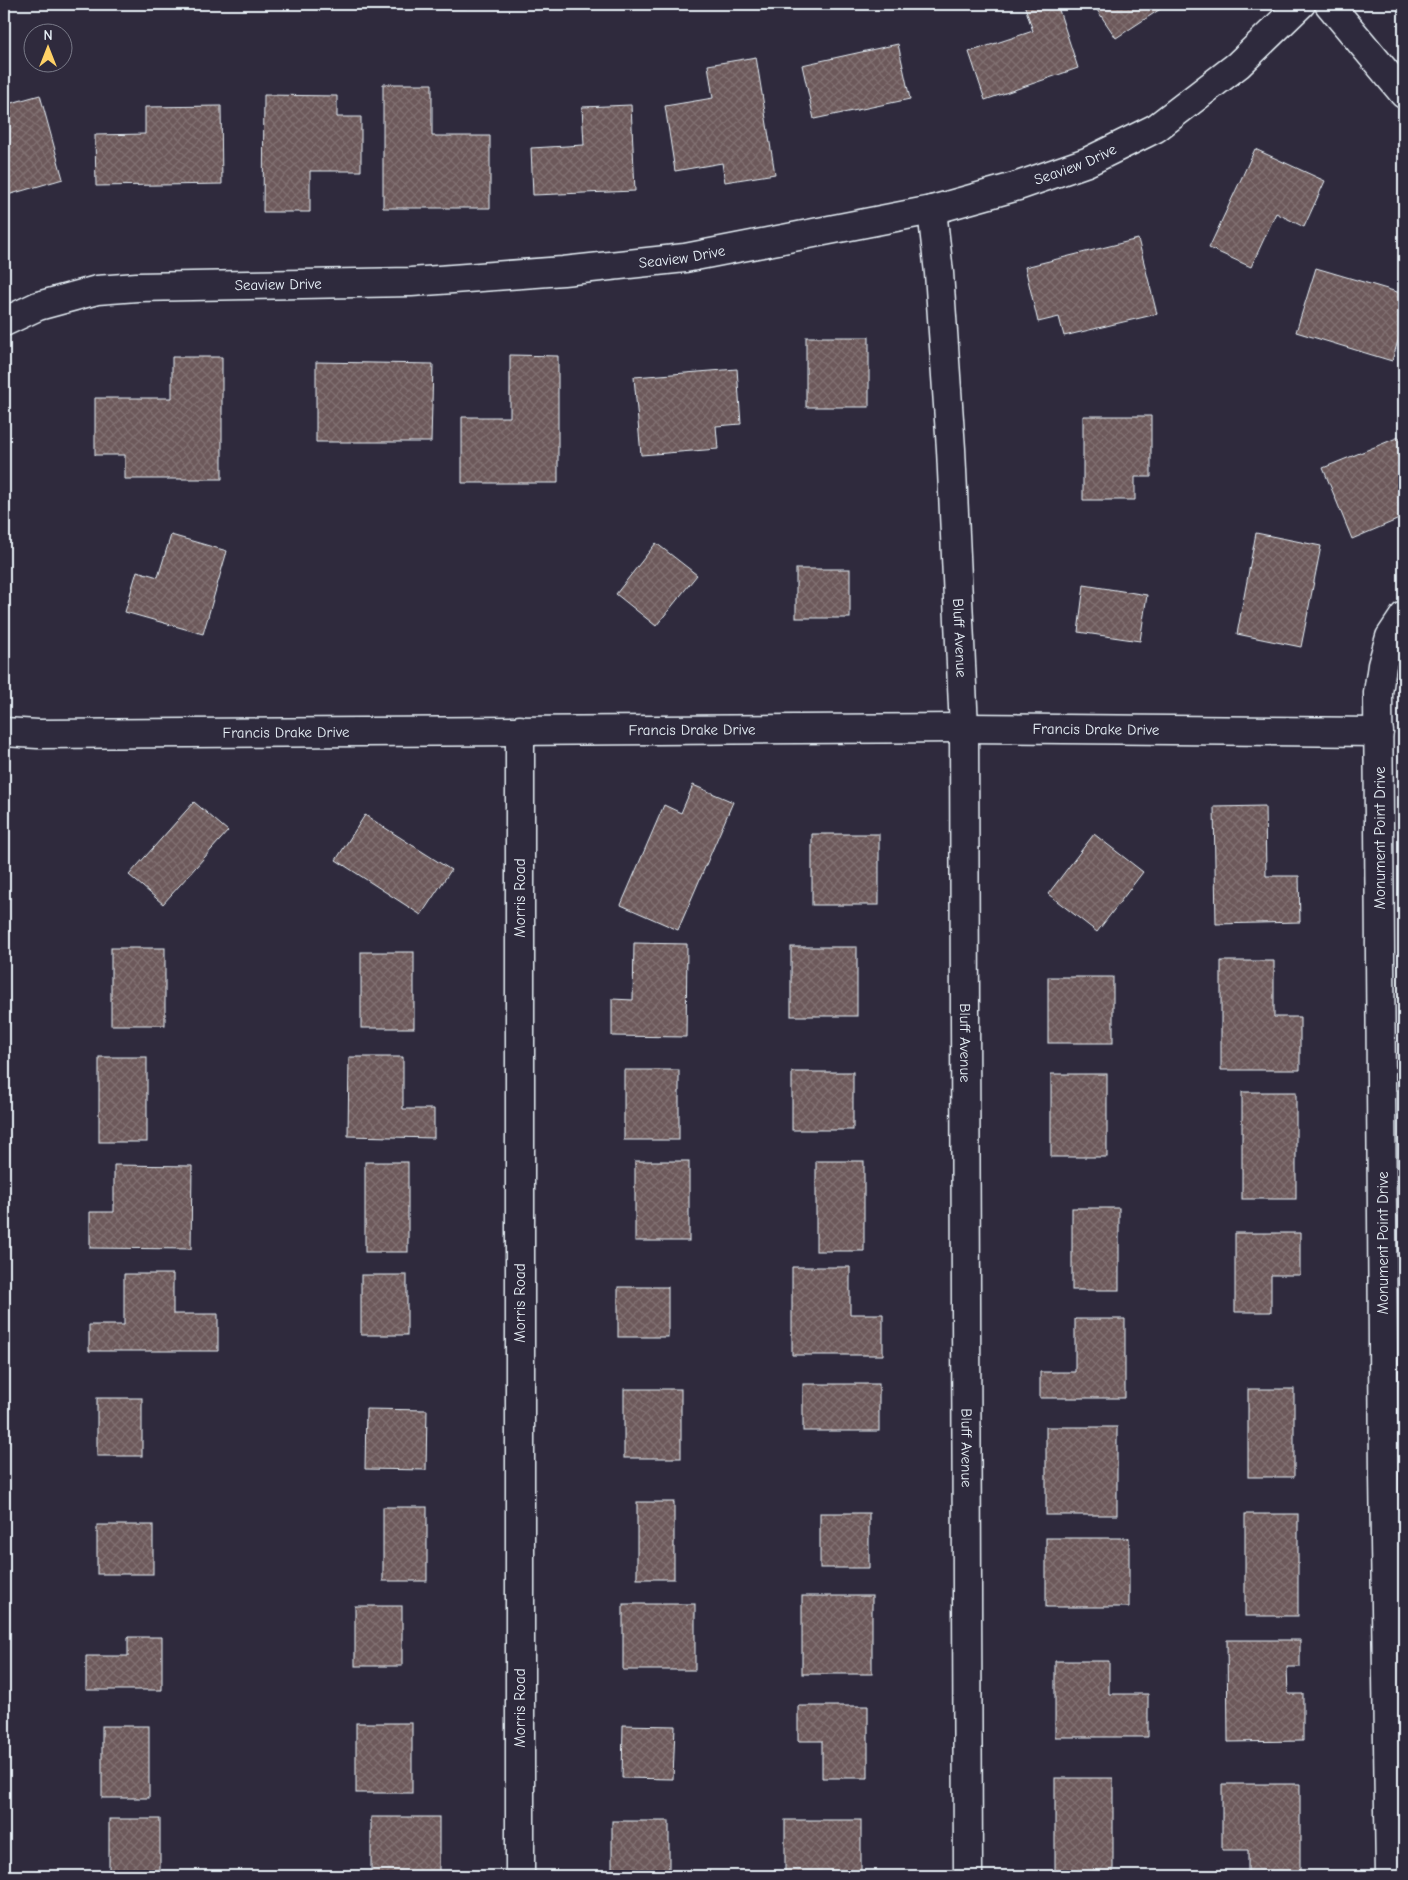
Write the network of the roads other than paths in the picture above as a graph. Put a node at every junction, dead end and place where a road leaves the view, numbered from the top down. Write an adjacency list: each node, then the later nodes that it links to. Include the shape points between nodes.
1 (1301, 4): 4 (street, Seaview Drive, via 1238,65 1156,128 1087,162 1018,186)
2 (1329, 4): 3 (street)
3 (1404, 94)
4 (932, 210): 5 (street, Seaview Drive, via 686,258 563,271 411,282 97,290 38,306); 7 (street, Bluff Avenue, via 951,449)
5 (4, 322)
6 (1404, 616): 10 (street, Monument Point Drive, via 1390,637 1382,665 1378,693)
7 (964, 728): 8 (street, Francis Drake Drive); 10 (street, Francis Drake Drive); 13 (street, Bluff Avenue)
8 (520, 730): 9 (street, Francis Drake Drive); 12 (street, Morris Road)
9 (4, 732)
10 (1379, 732): 11 (street, Monument Point Drive)
11 (1394, 1475): 14 (street, Monument Point Drive)
12 (520, 1876)
13 (968, 1876)
14 (1390, 1876)

